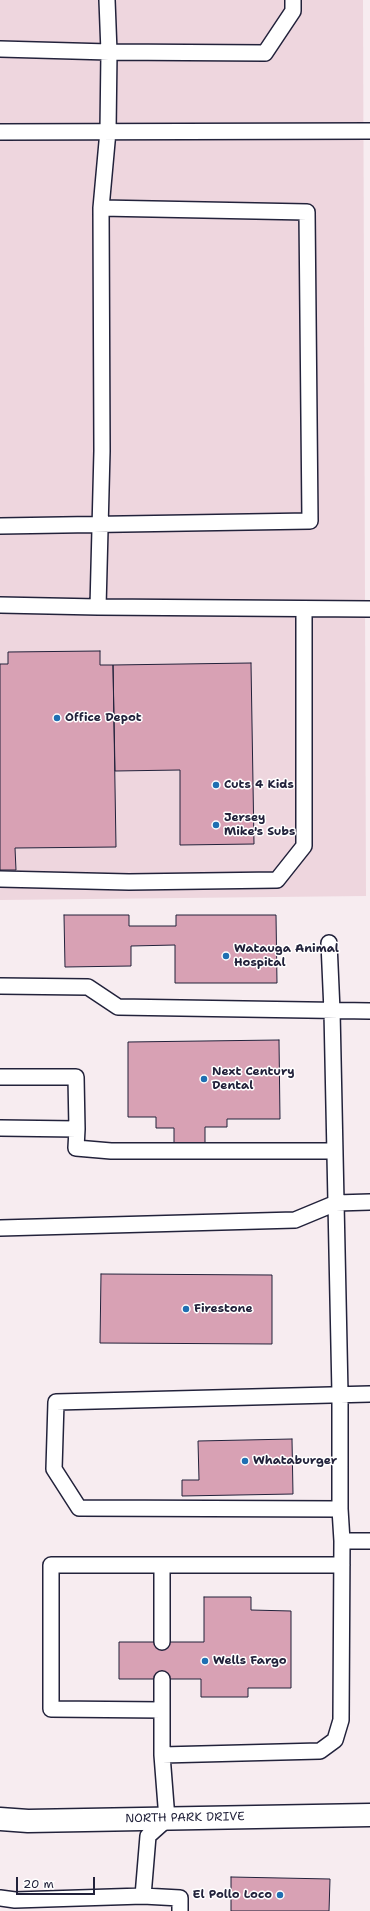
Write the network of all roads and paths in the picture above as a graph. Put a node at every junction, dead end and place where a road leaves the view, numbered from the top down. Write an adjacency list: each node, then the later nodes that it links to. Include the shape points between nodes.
1 (107, 0): 4 (lane)
2 (293, 0): 4 (lane, via 293,11 265,53)
3 (0, 49): 4 (lane)
4 (109, 52): 5 (lane)
5 (108, 131): 6 (lane); 7 (lane); 8 (lane)
6 (370, 131)
7 (0, 132)
8 (101, 208): 9 (lane); 9 (lane, via 307,212 310,521)
9 (100, 524): 10 (lane); 12 (lane)
10 (0, 526)
11 (0, 605): 12 (lane)
12 (98, 607): 13 (lane)
13 (304, 609): 14 (lane); 15 (lane, via 304,846 277,880 129,882)
14 (370, 609)
15 (0, 879)
16 (329, 943): 18 (lane)
17 (0, 986): 18 (lane, via 88,987 118,1008)
18 (332, 1011): 19 (lane); 23 (lane)
19 (370, 1011)
20 (0, 1077): 22 (lane, via 76,1077)
21 (0, 1128): 22 (lane)
22 (77, 1129): 23 (lane, via 76,1148 111,1151)
23 (335, 1151): 25 (lane)
24 (370, 1202): 25 (lane)
25 (336, 1203): 26 (lane, via 295,1220); 27 (lane)
26 (0, 1228)
27 (340, 1394): 28 (lane); 29 (lane); 29 (lane, via 56,1402 54,1469 79,1508)
28 (370, 1394)
29 (340, 1509): 31 (lane)
30 (370, 1541): 31 (lane)
31 (342, 1542): 33 (lane)
32 (162, 1565): 33 (lane); 34 (lane); 36 (lane, via 51,1566 51,1709)
33 (342, 1565): 37 (lane, via 341,1720 335,1740 320,1751)
34 (162, 1642)
35 (162, 1679): 36 (lane)
36 (162, 1710): 37 (lane)
37 (162, 1754): 40 (lane)
38 (370, 1815): 40 (street, NORTH PARK DRIVE)
39 (0, 1819): 40 (street, NORTH PARK DRIVE)
40 (167, 1819): 41 (lane, via 148,1836)
41 (143, 1896): 42 (lane, via 16,1900); 43 (lane, via 180,1898)
42 (0, 1898)
43 (180, 1911)

